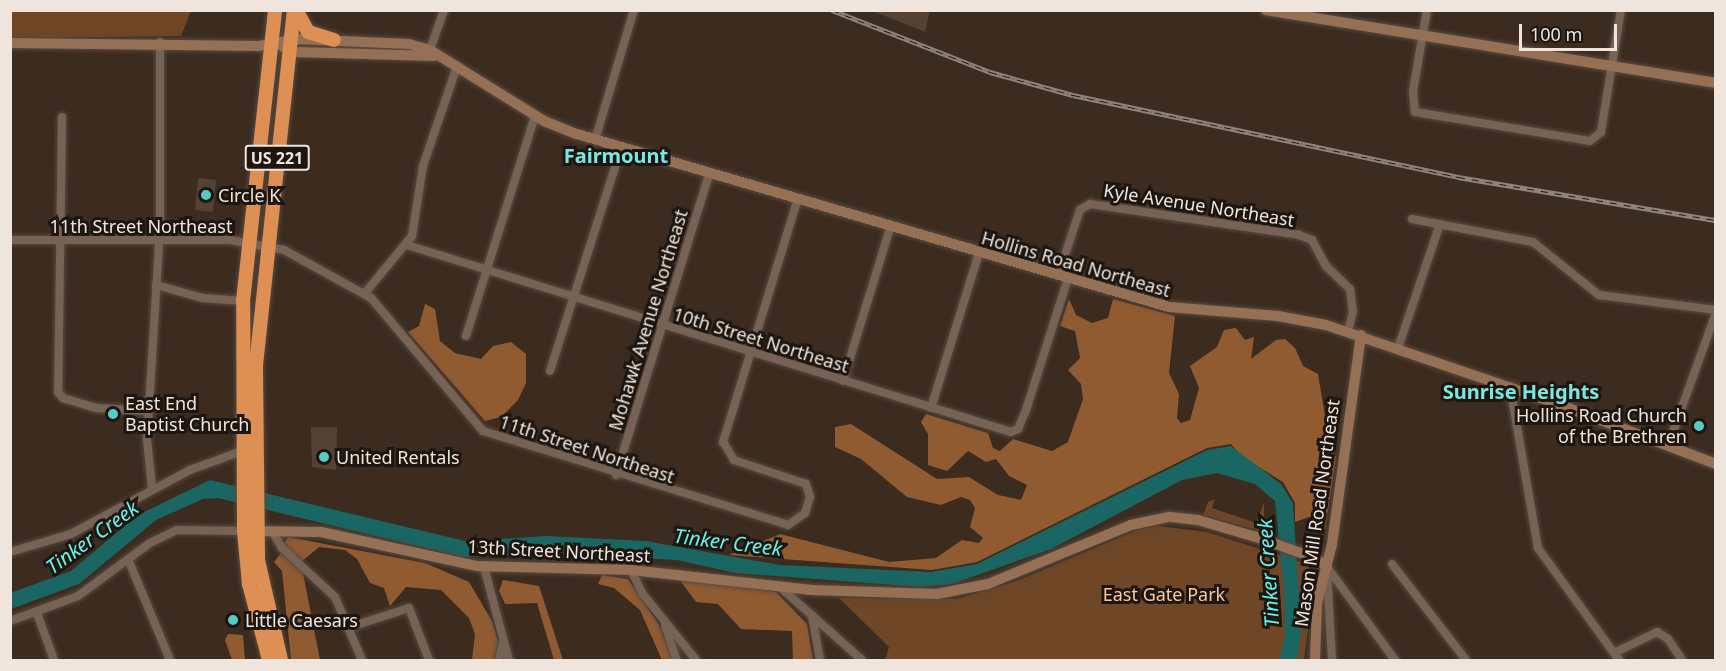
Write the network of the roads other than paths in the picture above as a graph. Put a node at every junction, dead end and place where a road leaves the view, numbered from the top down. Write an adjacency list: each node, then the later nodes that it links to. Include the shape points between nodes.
1 (275, 10): 12 (highway, US 221)
2 (295, 10): 9 (highway, via 308,32); 13 (highway, US 221)
3 (444, 10): 14 (street)
4 (634, 10): 21 (street)
5 (1266, 10): 8 (street)
6 (1427, 10): 8 (street)
7 (1621, 10): 17 (street)
8 (1424, 37): 17 (street); 17 (street, via 1412,106 1419,115 1590,141 1599,137)
9 (334, 40): 13 (street, Hollins Road Northeast); 14 (street, Hollins Road Northeast, via 396,42)
10 (160, 42): 11 (street, Hollins Road Northeast); 12 (street, Hollins Road Northeast); 31 (street)
11 (10, 43)
12 (270, 43): 13 (street, Hollins Road Northeast); 30 (highway, US 221)
13 (290, 45): 15 (street, Hollins Road Northeast); 32 (highway, US 221)
14 (430, 50): 15 (street, Hollins Road Northeast)
15 (440, 57): 16 (street, Hollins Road Northeast)
16 (457, 66): 19 (street, Hollins Road Northeast); 33 (street, via 423,166)
17 (1611, 67): 18 (street)
18 (1716, 83)
19 (535, 116): 21 (street, Hollins Road Northeast); 35 (street)
20 (62, 117): 29 (street)
21 (595, 140): 22 (street, Hollins Road Northeast)
22 (621, 147): 23 (street, Hollins Road Northeast); 39 (street)
23 (709, 175): 24 (street, Hollins Road Northeast); 42 (street, Mohawk Avenue Northeast)
24 (797, 201): 27 (street, Hollins Road Northeast); 48 (street)
25 (1413, 219): 26 (street)
26 (1440, 224): 41 (street, via 1533,242 1599,295); 47 (street)
27 (890, 228): 34 (street, Hollins Road Northeast); 50 (street)
28 (10, 240): 29 (street, 11th Street Northeast)
29 (62, 240): 31 (street, 11th Street Northeast); 53 (street, via 58,392 108,410)
30 (248, 242): 31 (street, 11th Street Northeast); 32 (street, 11th Street Northeast); 40 (highway, US 221)
31 (159, 243): 37 (street)
32 (267, 244): 38 (street, 11th Street Northeast); 55 (highway, US 221)
33 (407, 245): 35 (street, 10th Street Northeast); 38 (street)
34 (979, 253): 36 (street, Hollins Road Northeast); 52 (street)
35 (488, 270): 39 (street, 10th Street Northeast); 45 (street)
36 (1063, 277): 43 (street, Hollins Road Northeast, via 1186,311 1278,316); 43 (street, Kyle Avenue Northeast, via 1080,210 1090,204 1299,235 1312,240 1326,266 1350,289 1353,312); 46 (street, Kyle Avenue Northeast)
37 (156, 285): 40 (street, via 203,298); 53 (street)
38 (365, 293): 57 (street, 11th Street Northeast, via 483,431)
39 (575, 297): 42 (street, 10th Street Northeast); 49 (street)
40 (243, 301): 55 (highway, US 221)
41 (1716, 312): 54 (street)
42 (663, 325): 48 (street, 10th Street Northeast); 57 (street, Mohawk Avenue Northeast)
43 (1348, 332): 44 (street, Hollins Road Northeast)
44 (1361, 335): 47 (street, Hollins Road Northeast); 65 (street, Mason Mill Road Northeast)
45 (466, 336)
46 (1047, 342): 52 (street, 10th Street Northeast, via 1017,431)
47 (1398, 348): 51 (street, Hollins Road Northeast)
48 (751, 352): 50 (street, 10th Street Northeast); 57 (street, 11th Street Northeast, via 725,434 725,452 752,466 806,484 808,506 794,524 782,525)
49 (550, 371)
50 (843, 381): 52 (street, 10th Street Northeast)
51 (1510, 386): 54 (street, Hollins Road Northeast); 74 (street, via 1538,548)
52 (931, 408)
53 (148, 411): 58 (street)
54 (1668, 447): 56 (street, Hollins Road Northeast)
55 (250, 450): 58 (street); 59 (highway, US 221)
56 (1716, 464)
57 (616, 475)
58 (152, 488): 61 (street, via 70,534)
59 (250, 524): 60 (street, 13th Street Northeast); 62 (street, 13th Street Northeast, via 177,530); 77 (highway, US 221, via 251,592); 78 (highway, US 221)
60 (273, 532): 64 (street, 13th Street Northeast, via 332,534); 72 (street, via 282,548 331,592)
61 (10, 552)
62 (128, 559): 68 (street, 13th Street Northeast, via 78,596); 76 (street)
63 (1392, 564): 90 (street)
64 (484, 567): 66 (street, 13th Street Northeast); 73 (street)
65 (1327, 567): 67 (street, 13th Street Northeast, via 1301,553 1198,520 1157,518 963,591 901,594); 87 (street, Mason Mill Road Northeast, via 1317,603); 88 (street); 89 (street)
66 (631, 570): 67 (street, 13th Street Northeast); 71 (street)
67 (781, 588): 69 (street)
68 (37, 613): 70 (street, 13th Street Northeast); 75 (street)
69 (813, 615): 85 (street); 86 (street)
70 (10, 621)
71 (664, 622): 83 (street); 84 (street)
72 (350, 627): 79 (street); 80 (street, via 409,608)
73 (503, 640): 81 (street); 82 (street)
74 (1616, 652): 91 (street); 92 (street, via 1640,638 1663,635)
75 (54, 660)
76 (170, 660)
77 (269, 660)
78 (281, 660)
79 (362, 660)
80 (429, 660)
81 (499, 660)
82 (509, 660)
83 (677, 660)
84 (696, 660)
85 (820, 660)
86 (862, 660)
87 (1315, 660)
88 (1332, 660)
89 (1395, 660)
90 (1466, 660)
91 (1619, 660)
92 (1682, 660)

